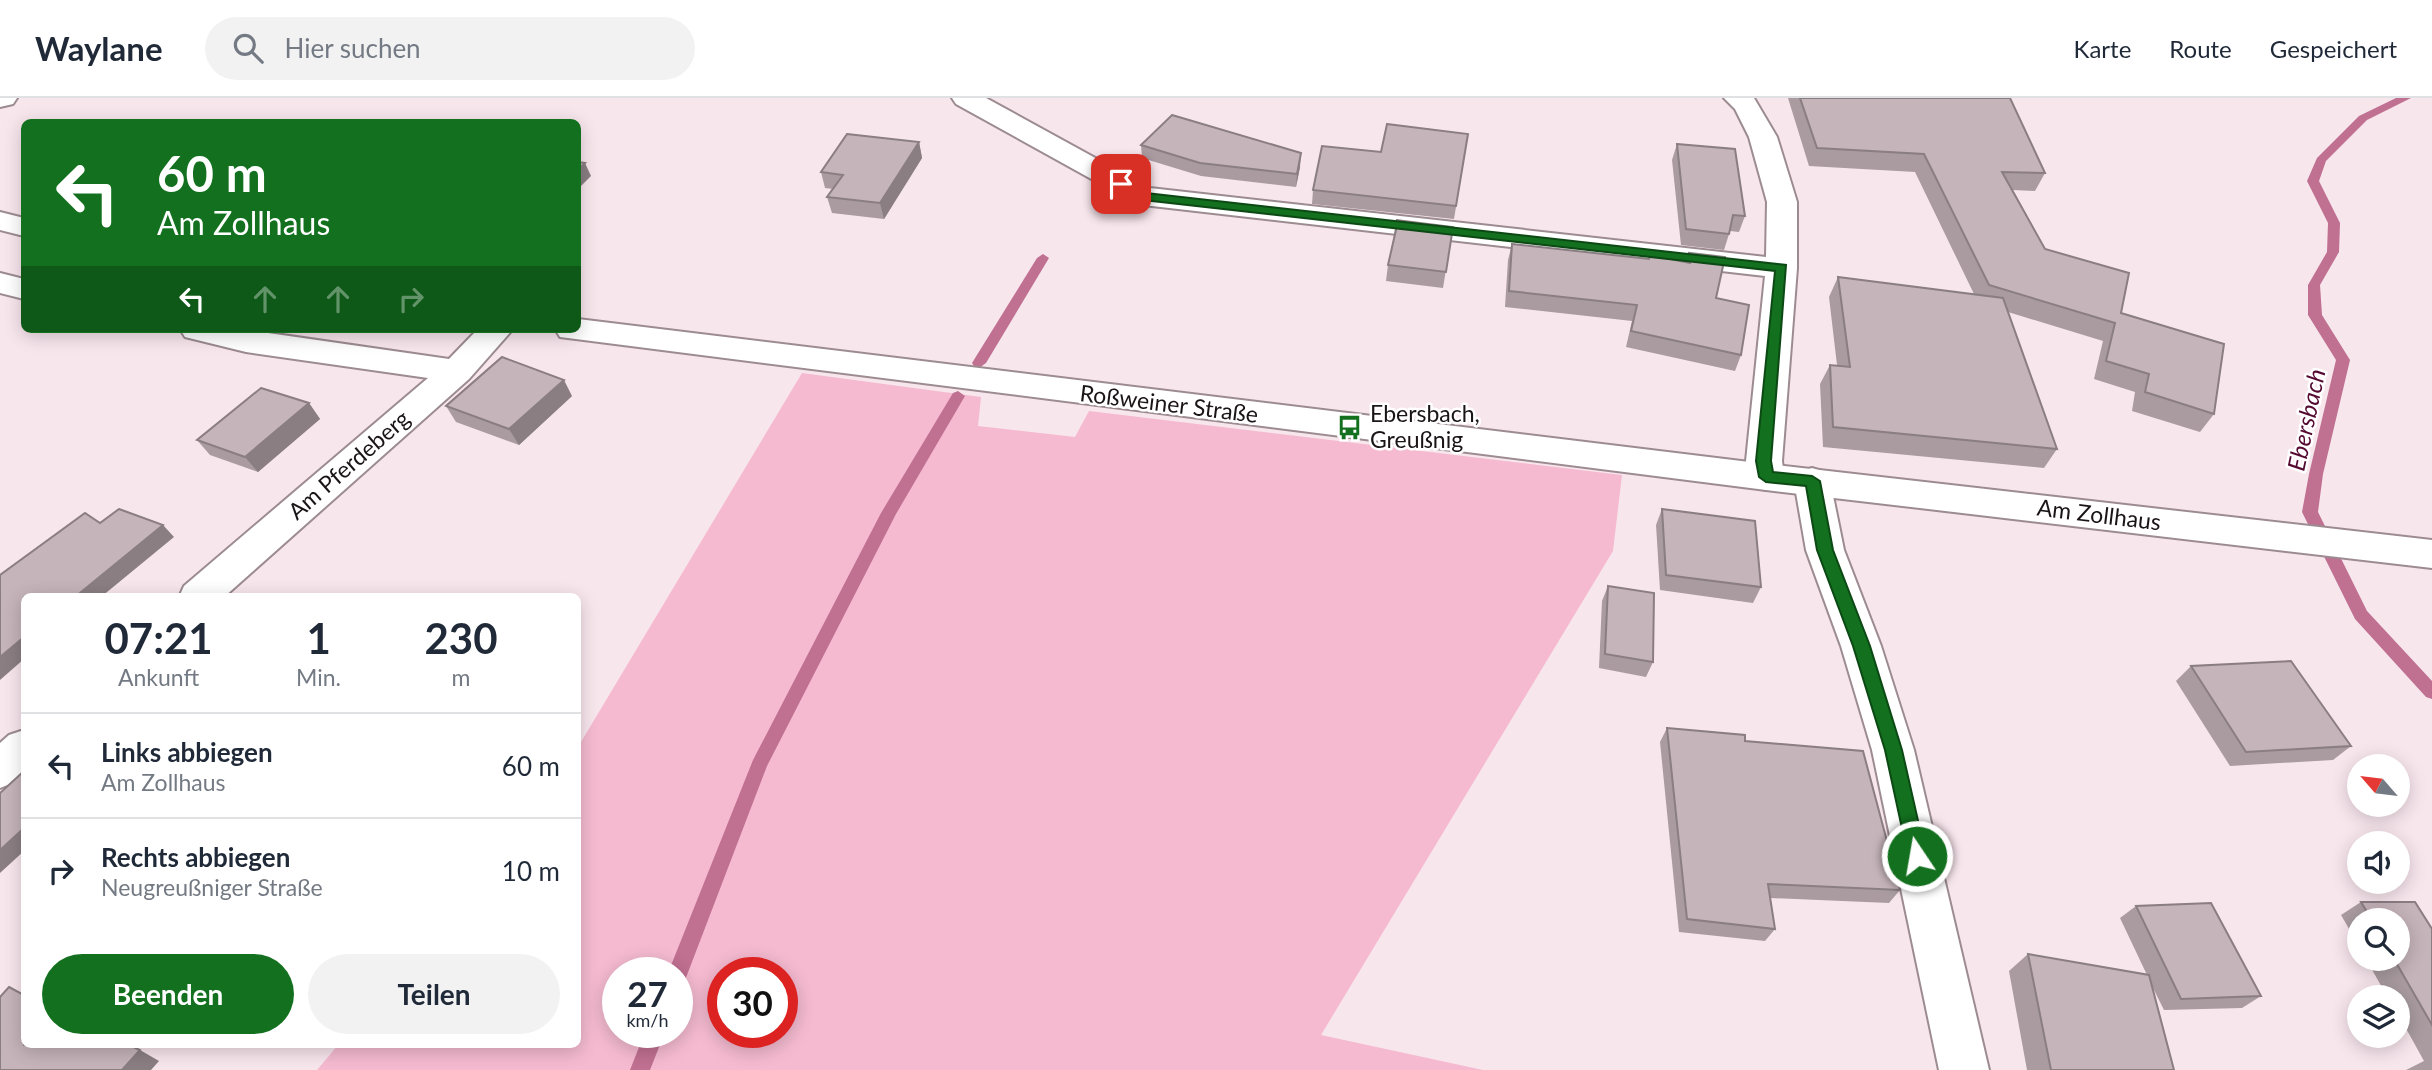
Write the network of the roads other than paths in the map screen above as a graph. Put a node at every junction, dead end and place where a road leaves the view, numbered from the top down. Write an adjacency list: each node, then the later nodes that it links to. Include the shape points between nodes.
1 (966, 98): 5 (street, via 1143,196)
2 (1738, 98): 5 (street, via 1763,136 1773,166 1782,202)
3 (0, 222): 4 (street)
4 (21, 226)
5 (1781, 268): 12 (street)
6 (0, 283): 7 (street)
7 (21, 288)
8 (581, 330): 12 (street, Roßweiner Straße)
9 (213, 333): 11 (street)
10 (493, 333): 11 (street, Am Pferdeberg)
11 (457, 371): 15 (street, Am Pferdeberg)
12 (1766, 477): 13 (street, Am Zollhaus)
13 (1812, 481): 14 (street, Am Zollhaus); 20 (street, via 1825,550 1894,750)
14 (2432, 554)
15 (203, 593)
16 (0, 736): 17 (street)
17 (21, 746)
18 (21, 751): 19 (street)
19 (0, 769)
20 (1964, 1070)

